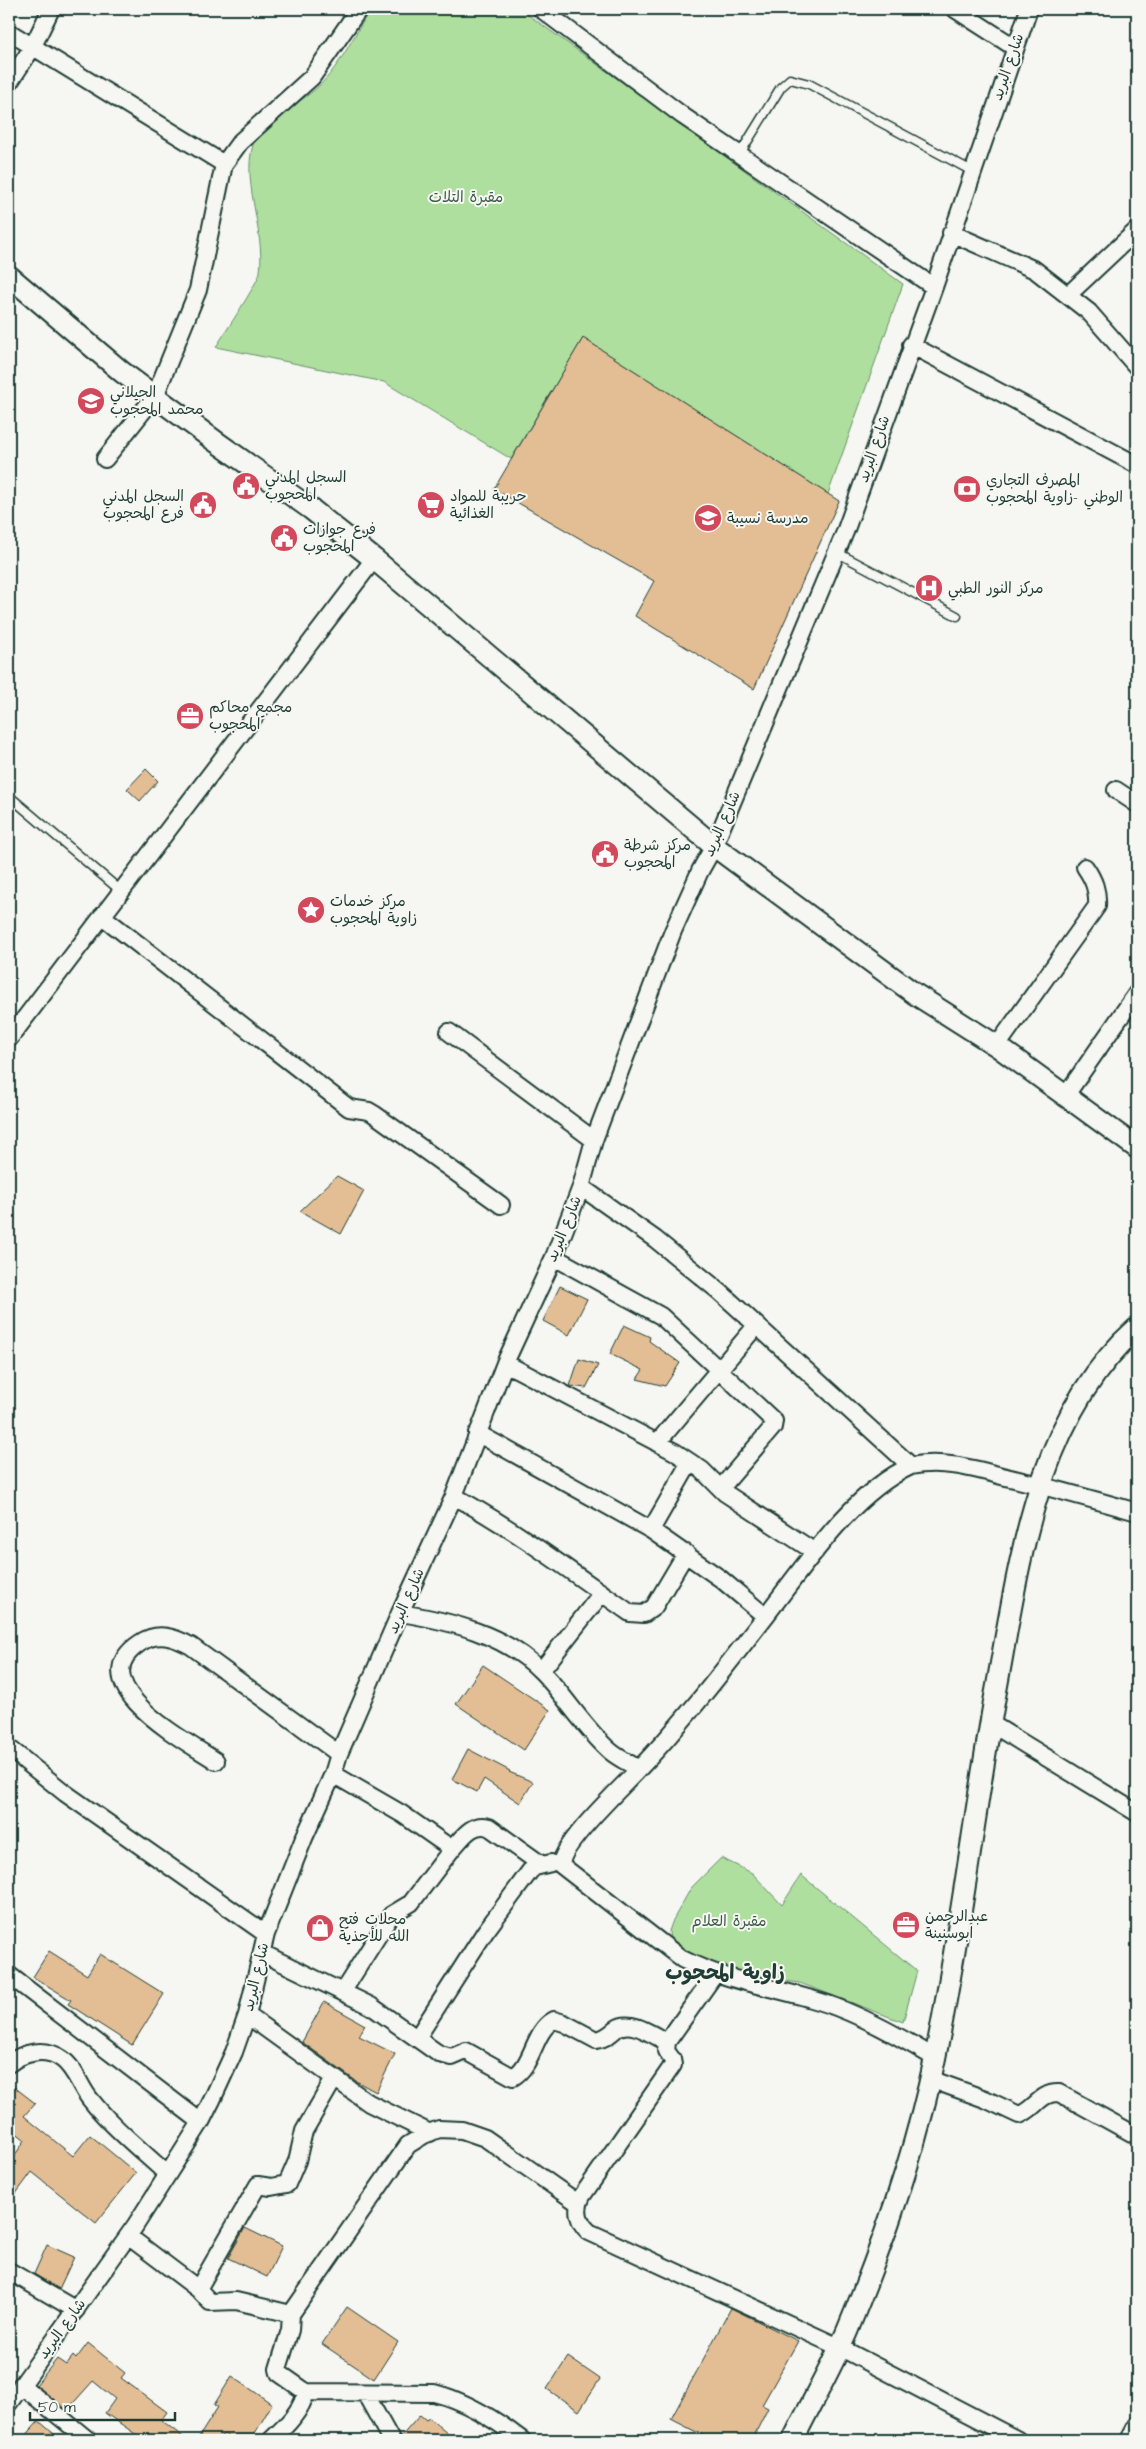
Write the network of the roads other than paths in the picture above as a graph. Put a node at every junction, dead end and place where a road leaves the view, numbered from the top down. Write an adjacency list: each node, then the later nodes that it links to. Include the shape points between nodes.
1 (52, 9): 7 (street)
2 (359, 9): 11 (street, via 312,77 240,142)
3 (541, 9): 10 (street)
4 (954, 9): 8 (street)
5 (1029, 9): 8 (street, شارع البريد)
6 (9, 32): 7 (street)
7 (32, 48): 9 (street); 11 (street)
8 (1014, 48): 12 (street, شارع البريد)
9 (9, 83)
10 (739, 154): 12 (lane, via 790,78 809,84); 16 (street)
11 (224, 164): 20 (street, via 198,290)
12 (972, 171): 14 (street, شارع البريد)
13 (1137, 230): 17 (street)
14 (951, 233): 16 (street, شارع البريد); 17 (street, via 1035,270)
15 (9, 276): 20 (street, via 122,372)
16 (934, 287): 18 (street, شارع البريد)
17 (1068, 295): 19 (street, via 1089,312)
18 (911, 345): 22 (street); 23 (street, شارع البريد)
19 (1137, 367)
20 (156, 396): 21 (street); 24 (street)
21 (104, 459)
22 (1137, 465)
23 (836, 552): 25 (lane); 29 (street, شارع البريد)
24 (374, 559): 29 (street); 31 (street)
25 (957, 616)
26 (1116, 790): 28 (street)
27 (9, 796): 31 (lane)
28 (1137, 804)
29 (714, 846): 36 (street, via 908,989); 38 (street, شارع البريد, via 673,931)
30 (1084, 868): 36 (street, via 1092,877 1098,906)
31 (121, 891): 32 (street)
32 (102, 916): 35 (street); 41 (street, via 349,1108 374,1114)
33 (1137, 993): 37 (street)
34 (449, 1032): 38 (street)
35 (9, 1039)
36 (996, 1046): 37 (street)
37 (1066, 1095): 39 (street)
38 (594, 1140): 40 (street, شارع البريد)
39 (1137, 1148)
40 (581, 1186): 42 (street, شارع البريد); 43 (street, via 655,1239)
41 (501, 1205)
42 (554, 1257): 45 (street, شارع البريد); 46 (street, via 661,1316)
43 (756, 1326): 46 (street); 50 (street)
44 (1137, 1328): 51 (street, via 1075,1405)
45 (505, 1363): 47 (street, شارع البريد); 48 (street)
46 (720, 1370): 48 (street); 52 (street, via 775,1423)
47 (477, 1433): 53 (street, شارع البريد); 55 (street)
48 (657, 1443): 49 (street)
49 (690, 1462): 52 (street); 55 (street)
50 (911, 1466): 51 (street, via 954,1466); 56 (street, via 876,1488)
51 (1039, 1485): 54 (street); 62 (street, via 1015,1588)
52 (721, 1488): 56 (street)
53 (454, 1496): 58 (street); 59 (street, شارع البريد)
54 (1137, 1512)
55 (651, 1530): 57 (street)
56 (815, 1552): 60 (street)
57 (686, 1553): 58 (street, via 650,1612 630,1613); 60 (street)
58 (602, 1593): 61 (street)
59 (400, 1613): 61 (street, via 436,1619 495,1638); 64 (street, شارع البريد)
60 (765, 1616): 66 (street, via 671,1735)
61 (541, 1671): 66 (street, via 600,1742)
62 (990, 1723): 68 (street); 80 (street)
63 (9, 1748): 72 (street, via 65,1793)
64 (339, 1754): 65 (street, via 191,1646 177,1639 159,1636 140,1643 123,1661 121,1674 125,1688 149,1716); 67 (street, شارع البريد)
65 (216, 1761)
66 (639, 1769): 70 (street, via 584,1826)
67 (333, 1774): 69 (street, via 402,1814); 72 (street, شارع البريد)
68 (1137, 1813)
69 (452, 1849): 71 (street, via 480,1824); 76 (street, via 411,1903 391,1915)
70 (561, 1861): 71 (street); 74 (street, via 565,1870 682,1959)
71 (542, 1865): 78 (street, via 530,1871 484,1932)
72 (266, 1934): 73 (street, شارع البريد)
73 (262, 1953): 76 (street); 77 (street, شارع البريد)
74 (715, 1974): 79 (street); 80 (street, via 836,2007)
75 (9, 1975): 84 (street)
76 (344, 1991): 78 (street)
77 (247, 2015): 82 (street); 84 (street, شارع البريد, via 234,2052)
78 (417, 2038): 79 (street, via 445,2057 466,2051 513,2077 522,2070 554,2020 596,2040 605,2038 618,2028 635,2026)
79 (667, 2042): 88 (street, via 666,2051 673,2065)
80 (935, 2058): 83 (street)
81 (9, 2064): 87 (street, via 28,2053 42,2052 62,2058 102,2113)
82 (334, 2079): 85 (street, via 369,2103); 91 (street, via 304,2131 287,2184 258,2185)
83 (930, 2079): 86 (street, via 1019,2115 1026,2113 1047,2094 1059,2093); 94 (street, via 902,2183)
84 (201, 2122): 87 (street, شارع البريد)
85 (430, 2133): 88 (street, via 439,2129 462,2130 485,2138); 93 (street, via 413,2140 408,2146)
86 (1137, 2136)
87 (167, 2174): 89 (street, شارع البريد)
88 (578, 2203): 94 (street, via 579,2218 589,2232)
89 (128, 2236): 91 (street); 92 (street, شارع البريد)
90 (9, 2271): 92 (street)
91 (198, 2289): 93 (street, via 210,2302 236,2301)
92 (76, 2310): 95 (street, شارع البريد)
93 (291, 2314): 96 (street, via 292,2322 278,2369)
94 (839, 2347): 104 (street); 105 (street)
95 (22, 2385): 98 (street, شارع البريد); 100 (street)
96 (306, 2392): 97 (street); 101 (street, via 286,2427)
97 (364, 2394): 102 (street); 103 (street, via 411,2392 449,2397 476,2410)
98 (9, 2403)
99 (1137, 2425): 106 (street)
100 (88, 2440)
101 (271, 2440)
102 (391, 2440)
103 (522, 2440)
104 (793, 2440)
105 (1018, 2440)
106 (1129, 2440)

